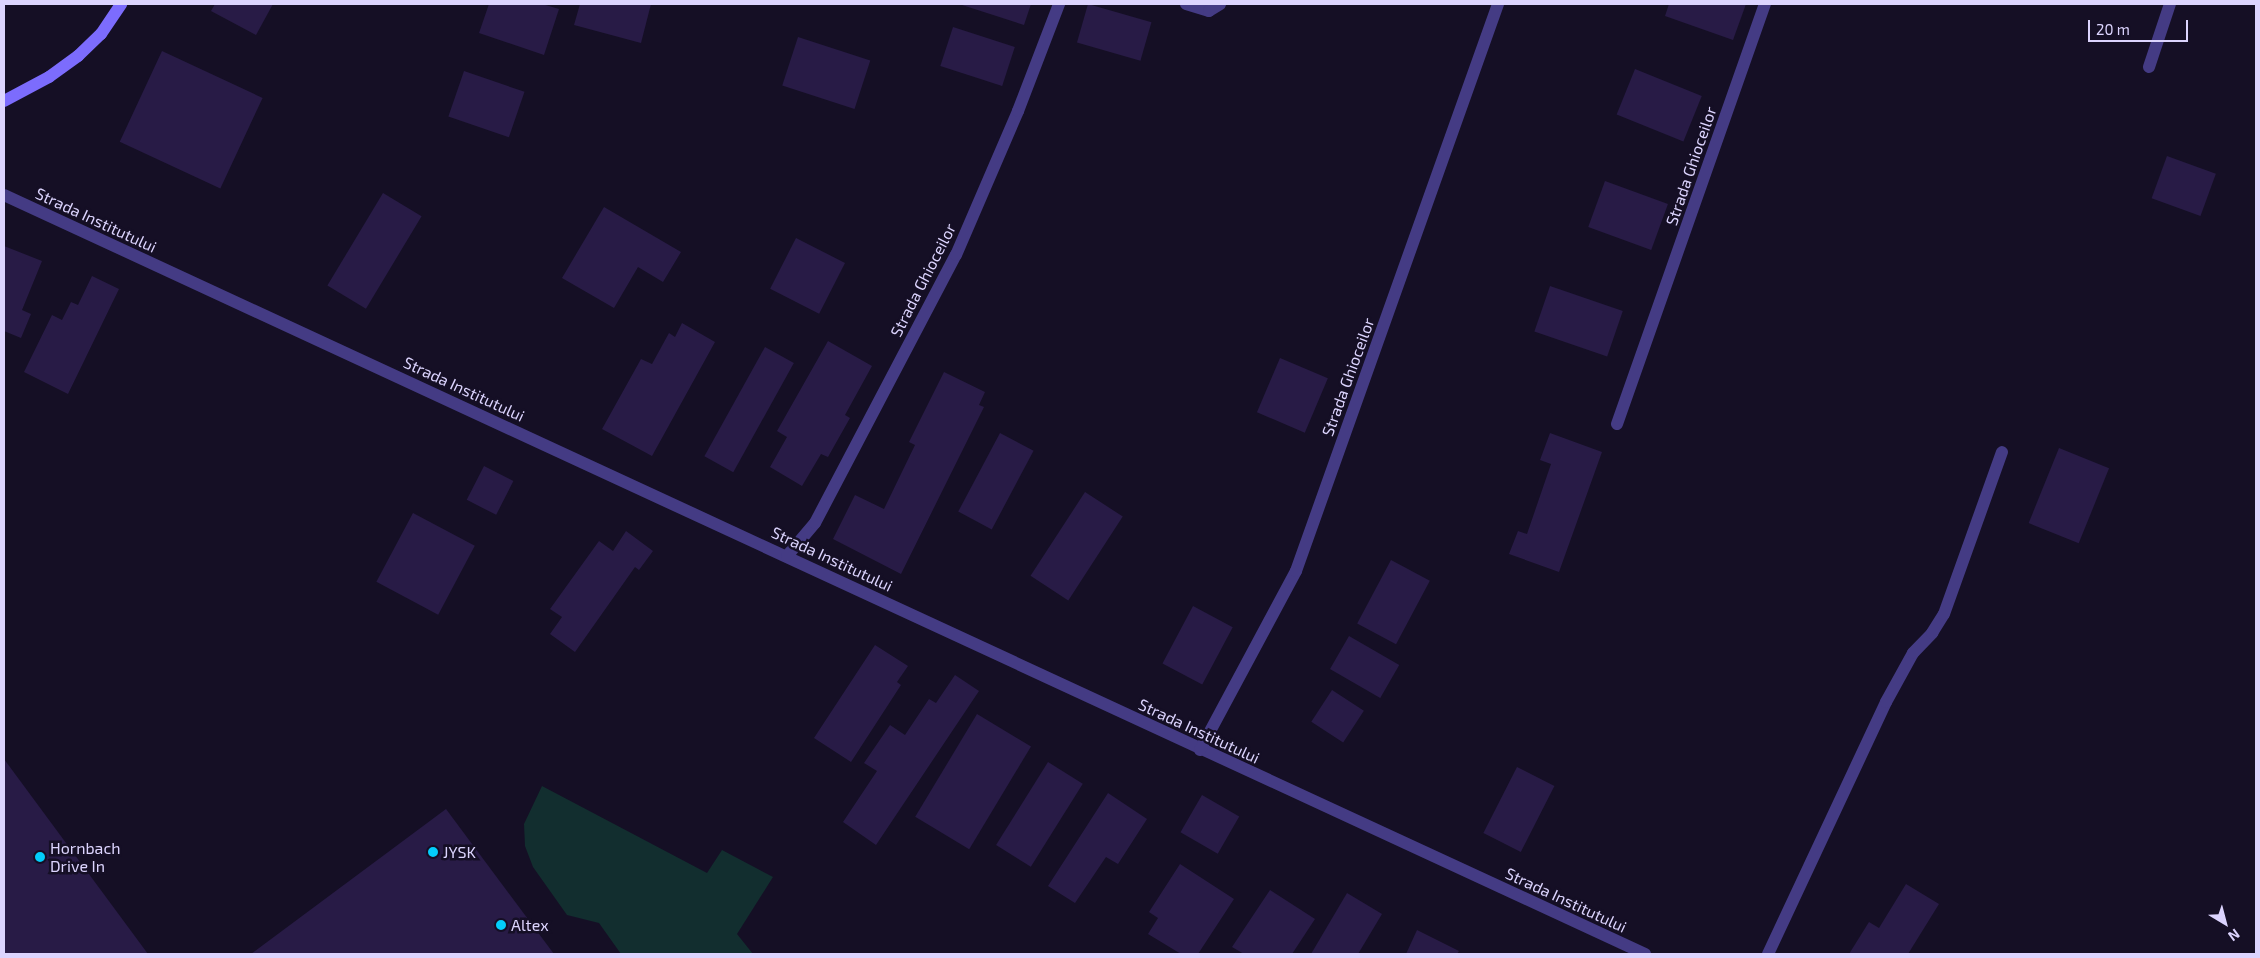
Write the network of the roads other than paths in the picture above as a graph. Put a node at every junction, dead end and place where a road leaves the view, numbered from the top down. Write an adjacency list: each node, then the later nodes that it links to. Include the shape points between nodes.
1 (121, 4): 9 (main road, via 101,34 78,56 49,78)
2 (1058, 4): 13 (street, Strada Ghioceilor, via 1018,111 956,255 815,523)
3 (1186, 4): 4 (street, via 1209,11)
4 (1220, 4)
5 (1498, 4): 14 (street, Strada Ghioceilor, via 1296,571)
6 (1765, 4): 11 (street, Strada Ghioceilor)
7 (2170, 4): 8 (street)
8 (2149, 67)
9 (4, 101)
10 (4, 195): 13 (street, Strada Institutului)
11 (1617, 424)
12 (2002, 452): 16 (street, via 1944,614 1913,653 1886,702)
13 (787, 556): 14 (street, Strada Institutului)
14 (1200, 750): 15 (street, Strada Institutului)
15 (1645, 954)
16 (1768, 954)

